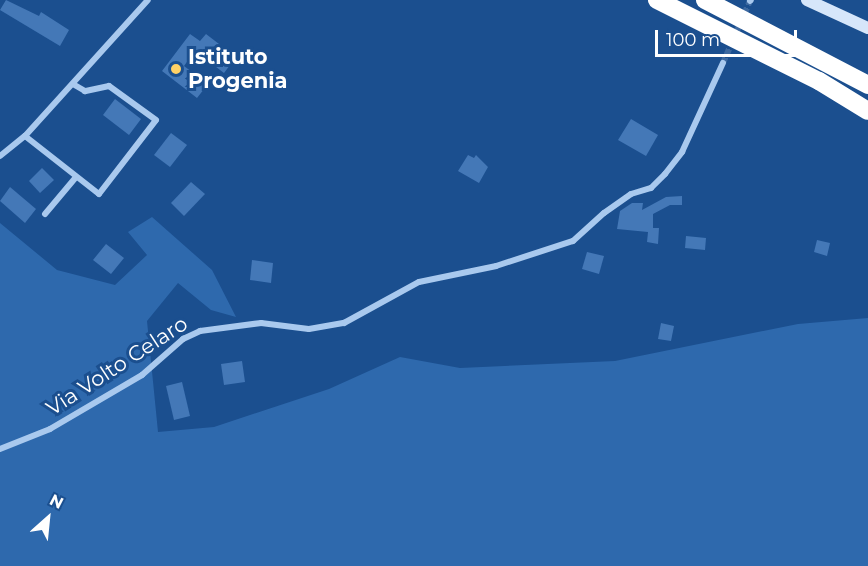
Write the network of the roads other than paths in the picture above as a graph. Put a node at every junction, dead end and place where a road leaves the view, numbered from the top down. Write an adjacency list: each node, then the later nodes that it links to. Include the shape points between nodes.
1 (148, 0): 7 (street)
2 (657, 0): 9 (highway, via 819,81)
3 (705, 0): 8 (highway)
4 (807, 0): 5 (main road)
5 (868, 28)
6 (723, 63): 14 (street, Via Volto Celaro, via 682,152 665,174 651,188 632,194 604,213 573,241 496,266 420,282 344,322 309,329 261,323 200,331 183,339 142,375 50,429)
7 (73, 84): 10 (street); 12 (street, via 85,91 109,86 156,120 99,194)
8 (868, 85)
9 (868, 111)
10 (25, 136): 11 (street); 12 (street)
11 (0, 156)
12 (76, 177): 13 (street)
13 (45, 214)
14 (0, 449)

